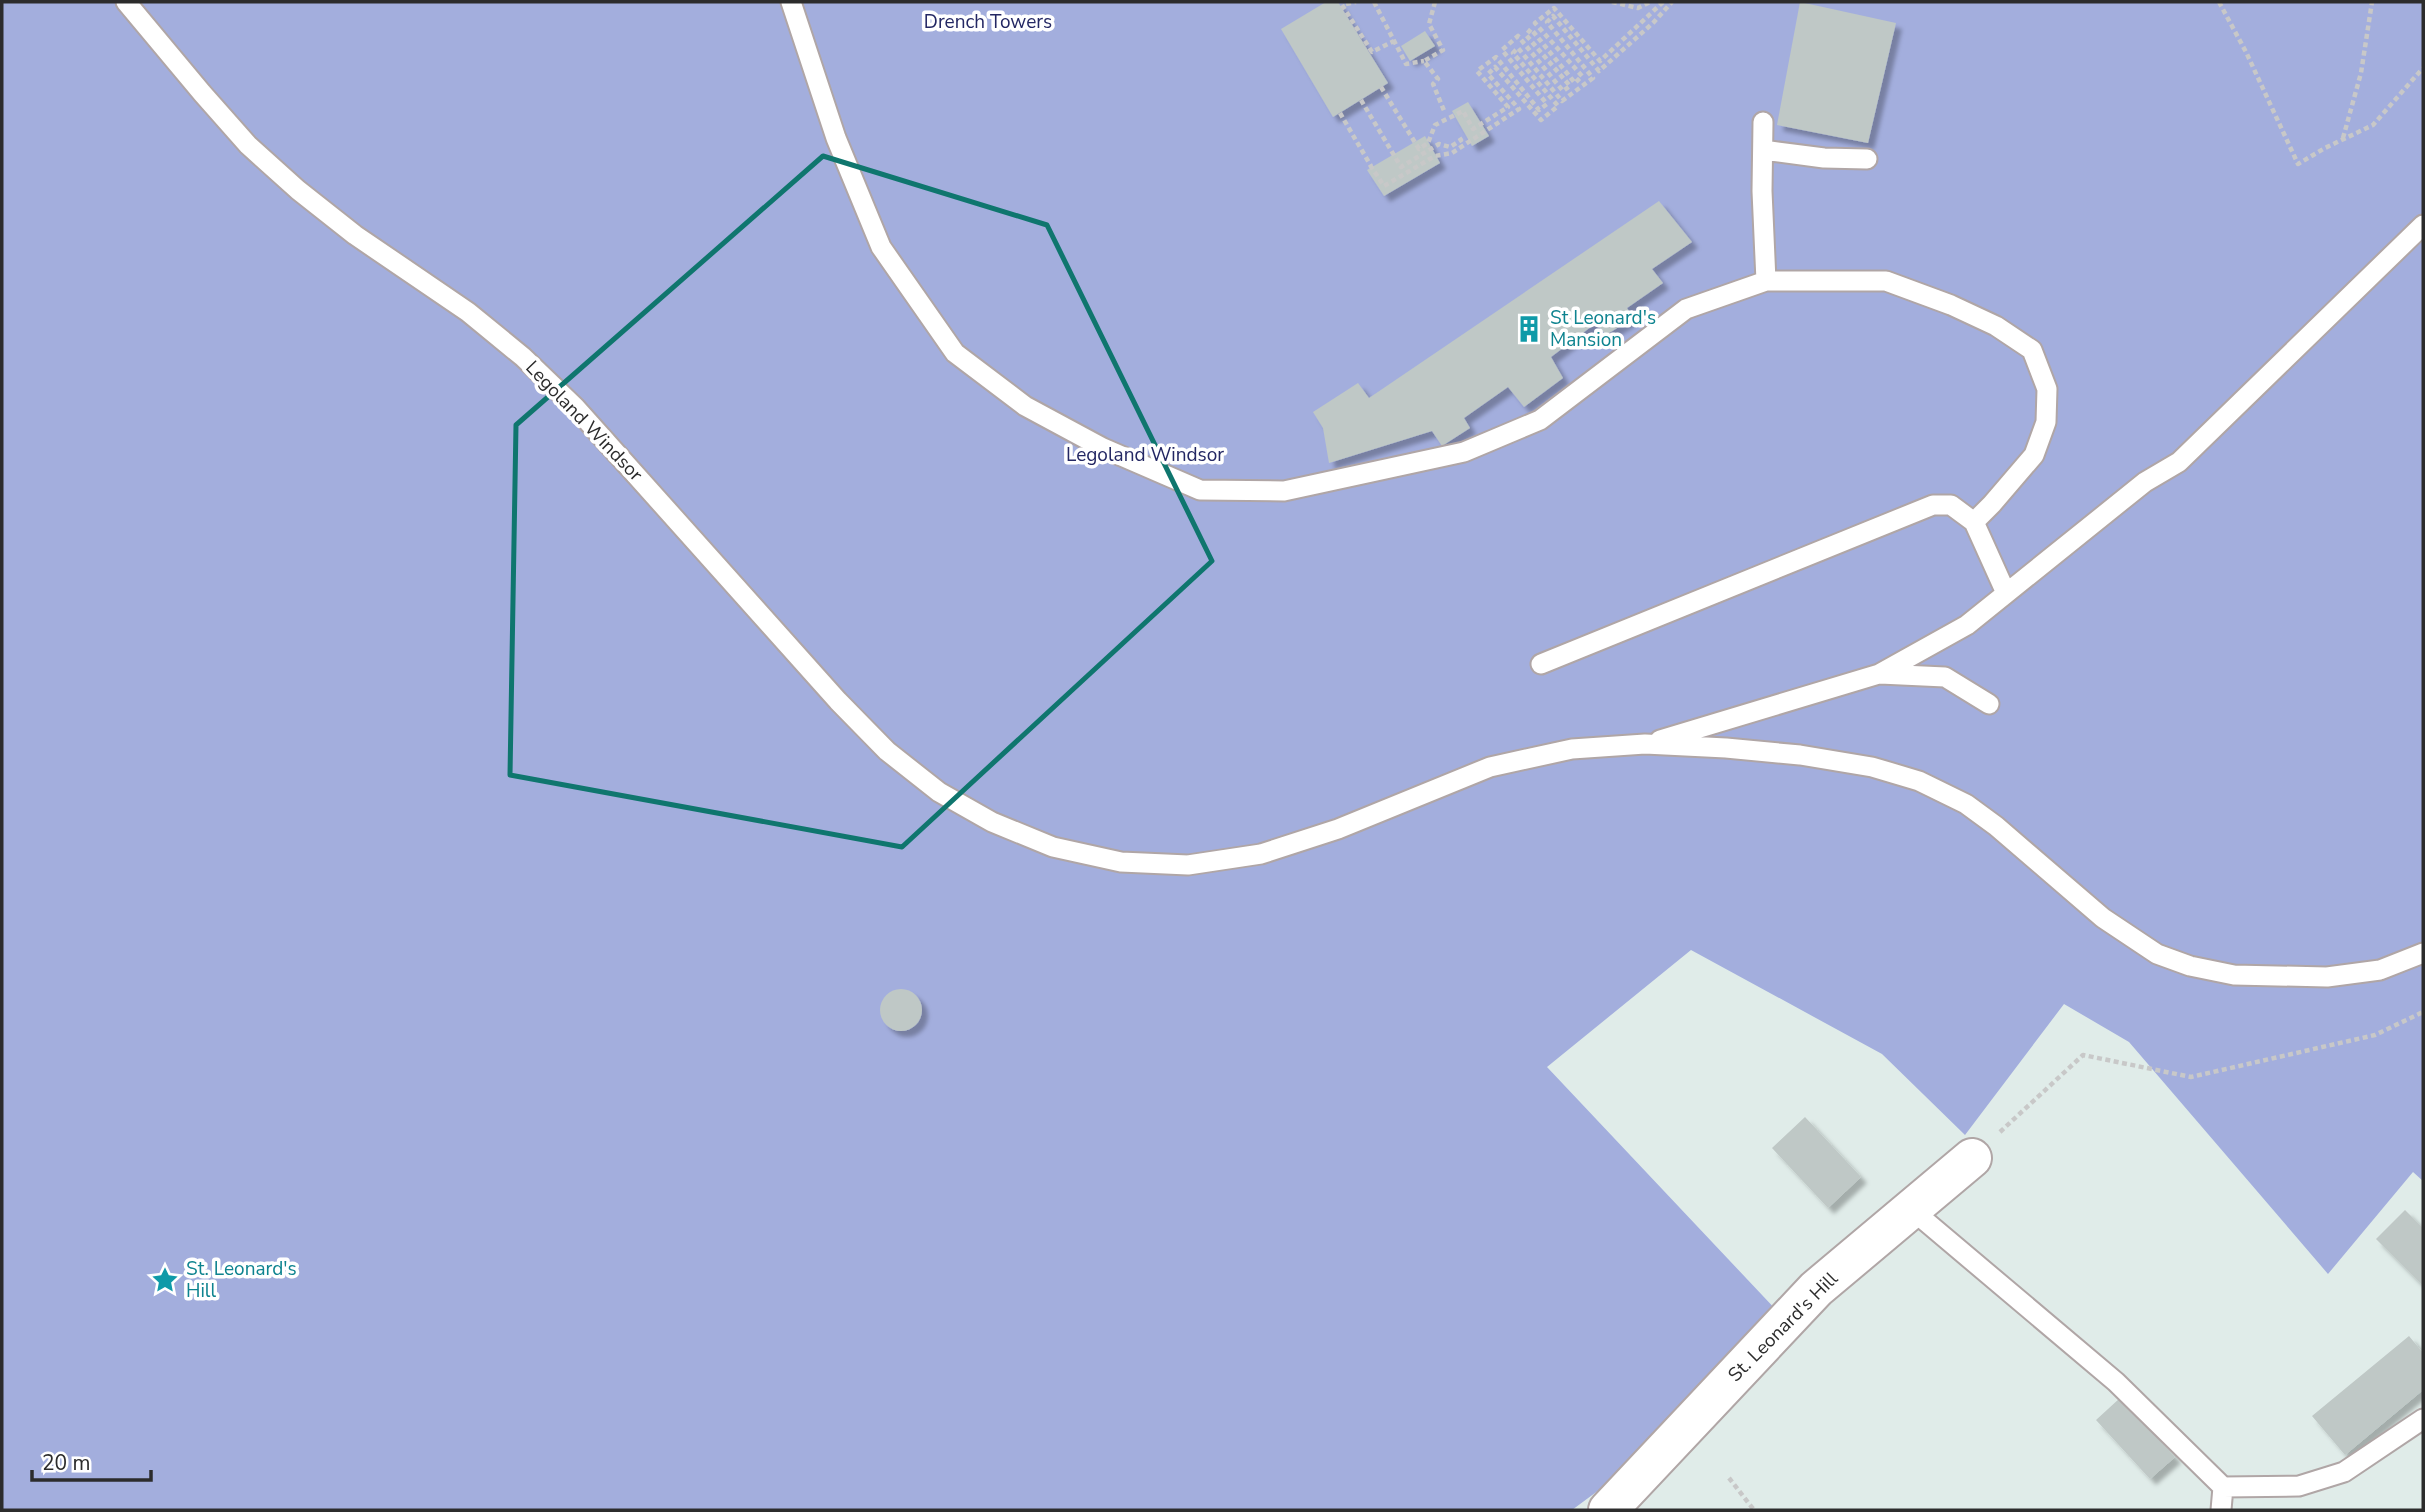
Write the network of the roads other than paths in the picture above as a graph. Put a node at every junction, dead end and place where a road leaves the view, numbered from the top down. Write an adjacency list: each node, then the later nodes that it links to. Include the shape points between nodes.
1 (126, 2): 13 (lane, Legoland Windsor, via 248,145 355,235 468,312 575,407 887,751 939,792 992,822 1053,847 1121,862 1188,865 1261,854 1338,829 1490,767 1572,749)
2 (792, 2): 7 (lane, via 836,138 881,247 954,352 1025,406 1102,448 1200,490 1284,491 1464,452 1540,420 1686,309)
3 (1763, 122): 4 (lane)
4 (1763, 150): 5 (lane); 7 (lane)
5 (1867, 159)
6 (2423, 225): 9 (lane, via 2179,462 2145,482)
7 (1766, 281): 8 (lane, via 1886,281 1996,326 2032,350 2047,389 2046,422 2034,455)
8 (1974, 522): 9 (lane); 10 (lane, via 1951,505 1933,505)
9 (2006, 593): 11 (lane, via 1966,625)
10 (1541, 664)
11 (1879, 674): 12 (lane, via 1945,677); 13 (lane)
12 (1989, 704)
13 (1645, 744): 14 (lane, via 1800,755 1872,767 1919,781 1996,825 2114,925 2157,954 2190,966 2234,975 2327,977 2380,970)
14 (2423, 953)
15 (1972, 1158): 16 (street, St. Leonard's Hill)
16 (1911, 1209): 18 (lane, via 2116,1382); 19 (street, St. Leonard's Hill, via 1816,1289)
17 (2423, 1419): 18 (lane, via 2344,1472 2299,1486)
18 (2223, 1487): 20 (lane)
19 (1608, 1510)
20 (2221, 1510)

